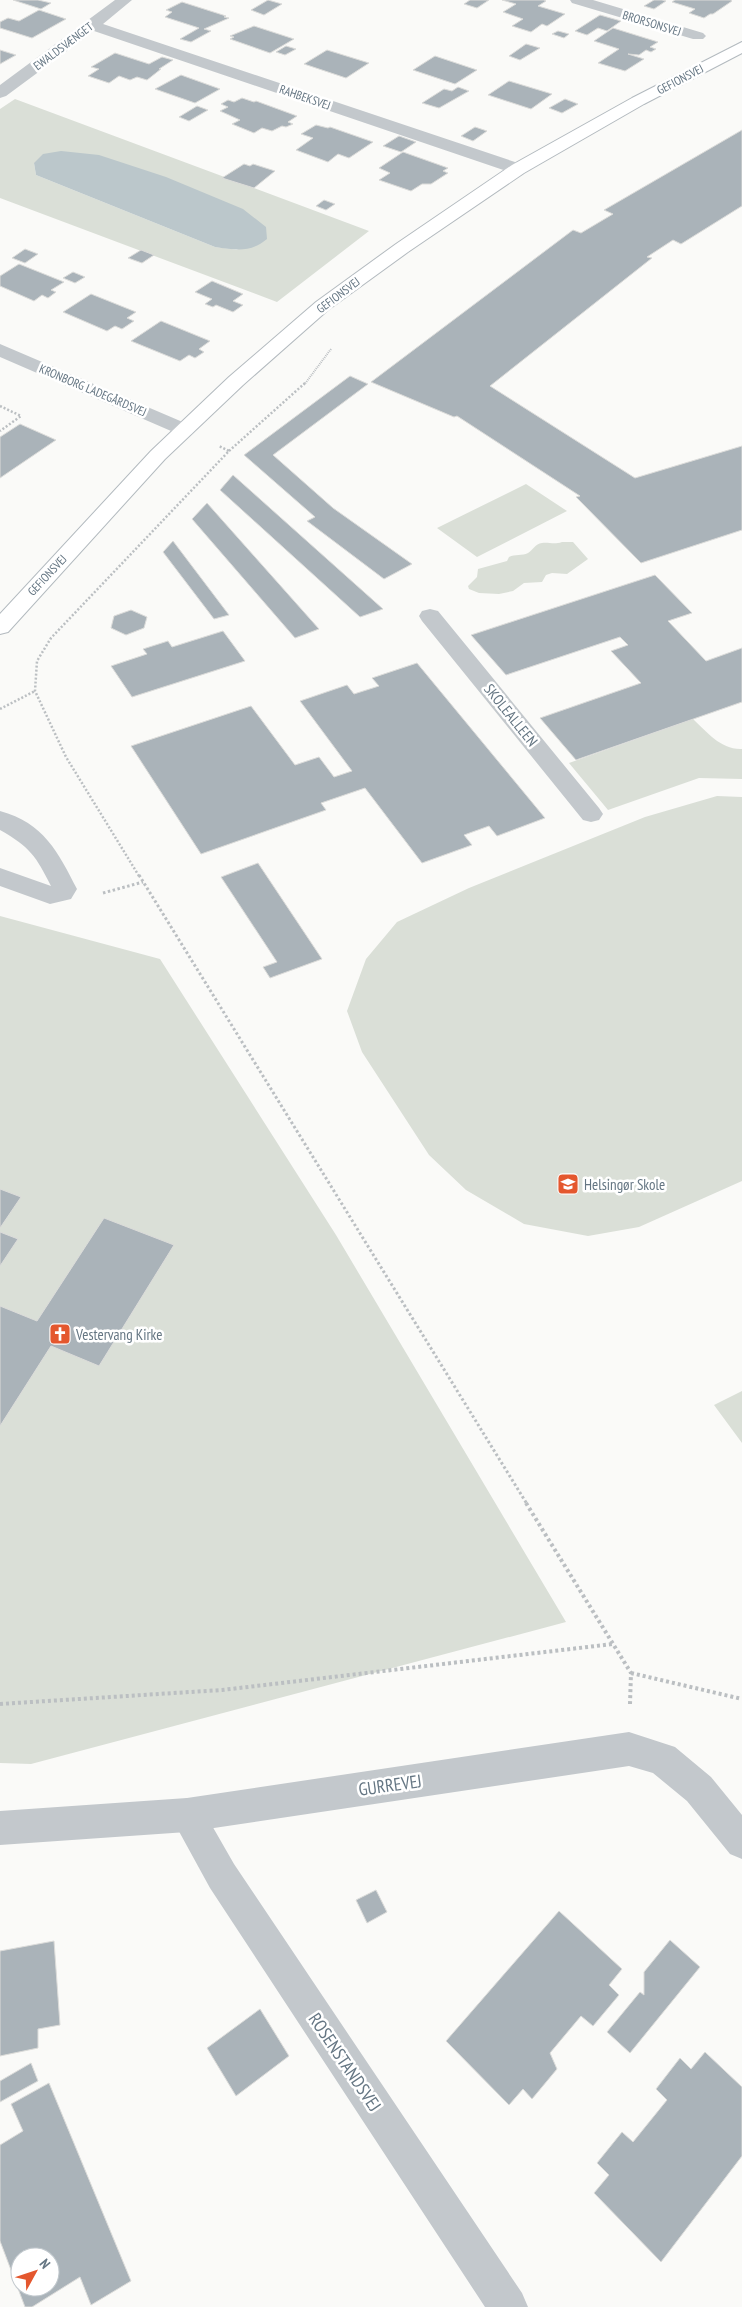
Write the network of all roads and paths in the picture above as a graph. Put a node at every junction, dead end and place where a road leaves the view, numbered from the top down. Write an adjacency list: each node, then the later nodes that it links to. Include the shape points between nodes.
1 (125, 0): 3 (street, EWALDSVÆNGET)
2 (577, 0): 4 (street, BRORSONSVEJ)
3 (92, 25): 6 (street, EWALDSVÆNGET); 7 (street, RAHBEKSVEJ)
4 (698, 36)
5 (742, 47): 7 (main road, GEFIONSVEJ)
6 (0, 93)
7 (518, 169): 11 (main road, GEFIONSVEJ, via 322,306)
8 (336, 342): 13 (path, via 309,380)
9 (0, 350): 11 (street, KRONBORG LADEGÅRDSVEJ)
10 (0, 406): 12 (path, via 21,416)
11 (185, 430): 13 (path); 15 (main road, GEFIONSVEJ, via 158,455)
12 (0, 431)
13 (229, 451): 16 (path, via 51,638 37,661)
14 (430, 616): 18 (street, SKOLEALLEEN)
15 (0, 627)
16 (35, 691): 17 (path); 21 (path, via 66,757)
17 (0, 709)
18 (591, 814)
19 (0, 819): 20 (street, via 28,835 45,851 65,889 62,893 50,895)
20 (0, 877)
21 (613, 1644): 22 (path); 24 (path, via 222,1690)
22 (631, 1674): 23 (path); 25 (path)
23 (742, 1699)
24 (0, 1704)
25 (629, 1749): 26 (street, GURREVEJ); 28 (street, GURREVEJ, via 663,1759 699,1789)
26 (187, 1815): 27 (street, GURREVEJ); 29 (street, ROSENSTANDSVEJ, via 222,1876)
27 (0, 1828)
28 (742, 1842)
29 (508, 2307)

